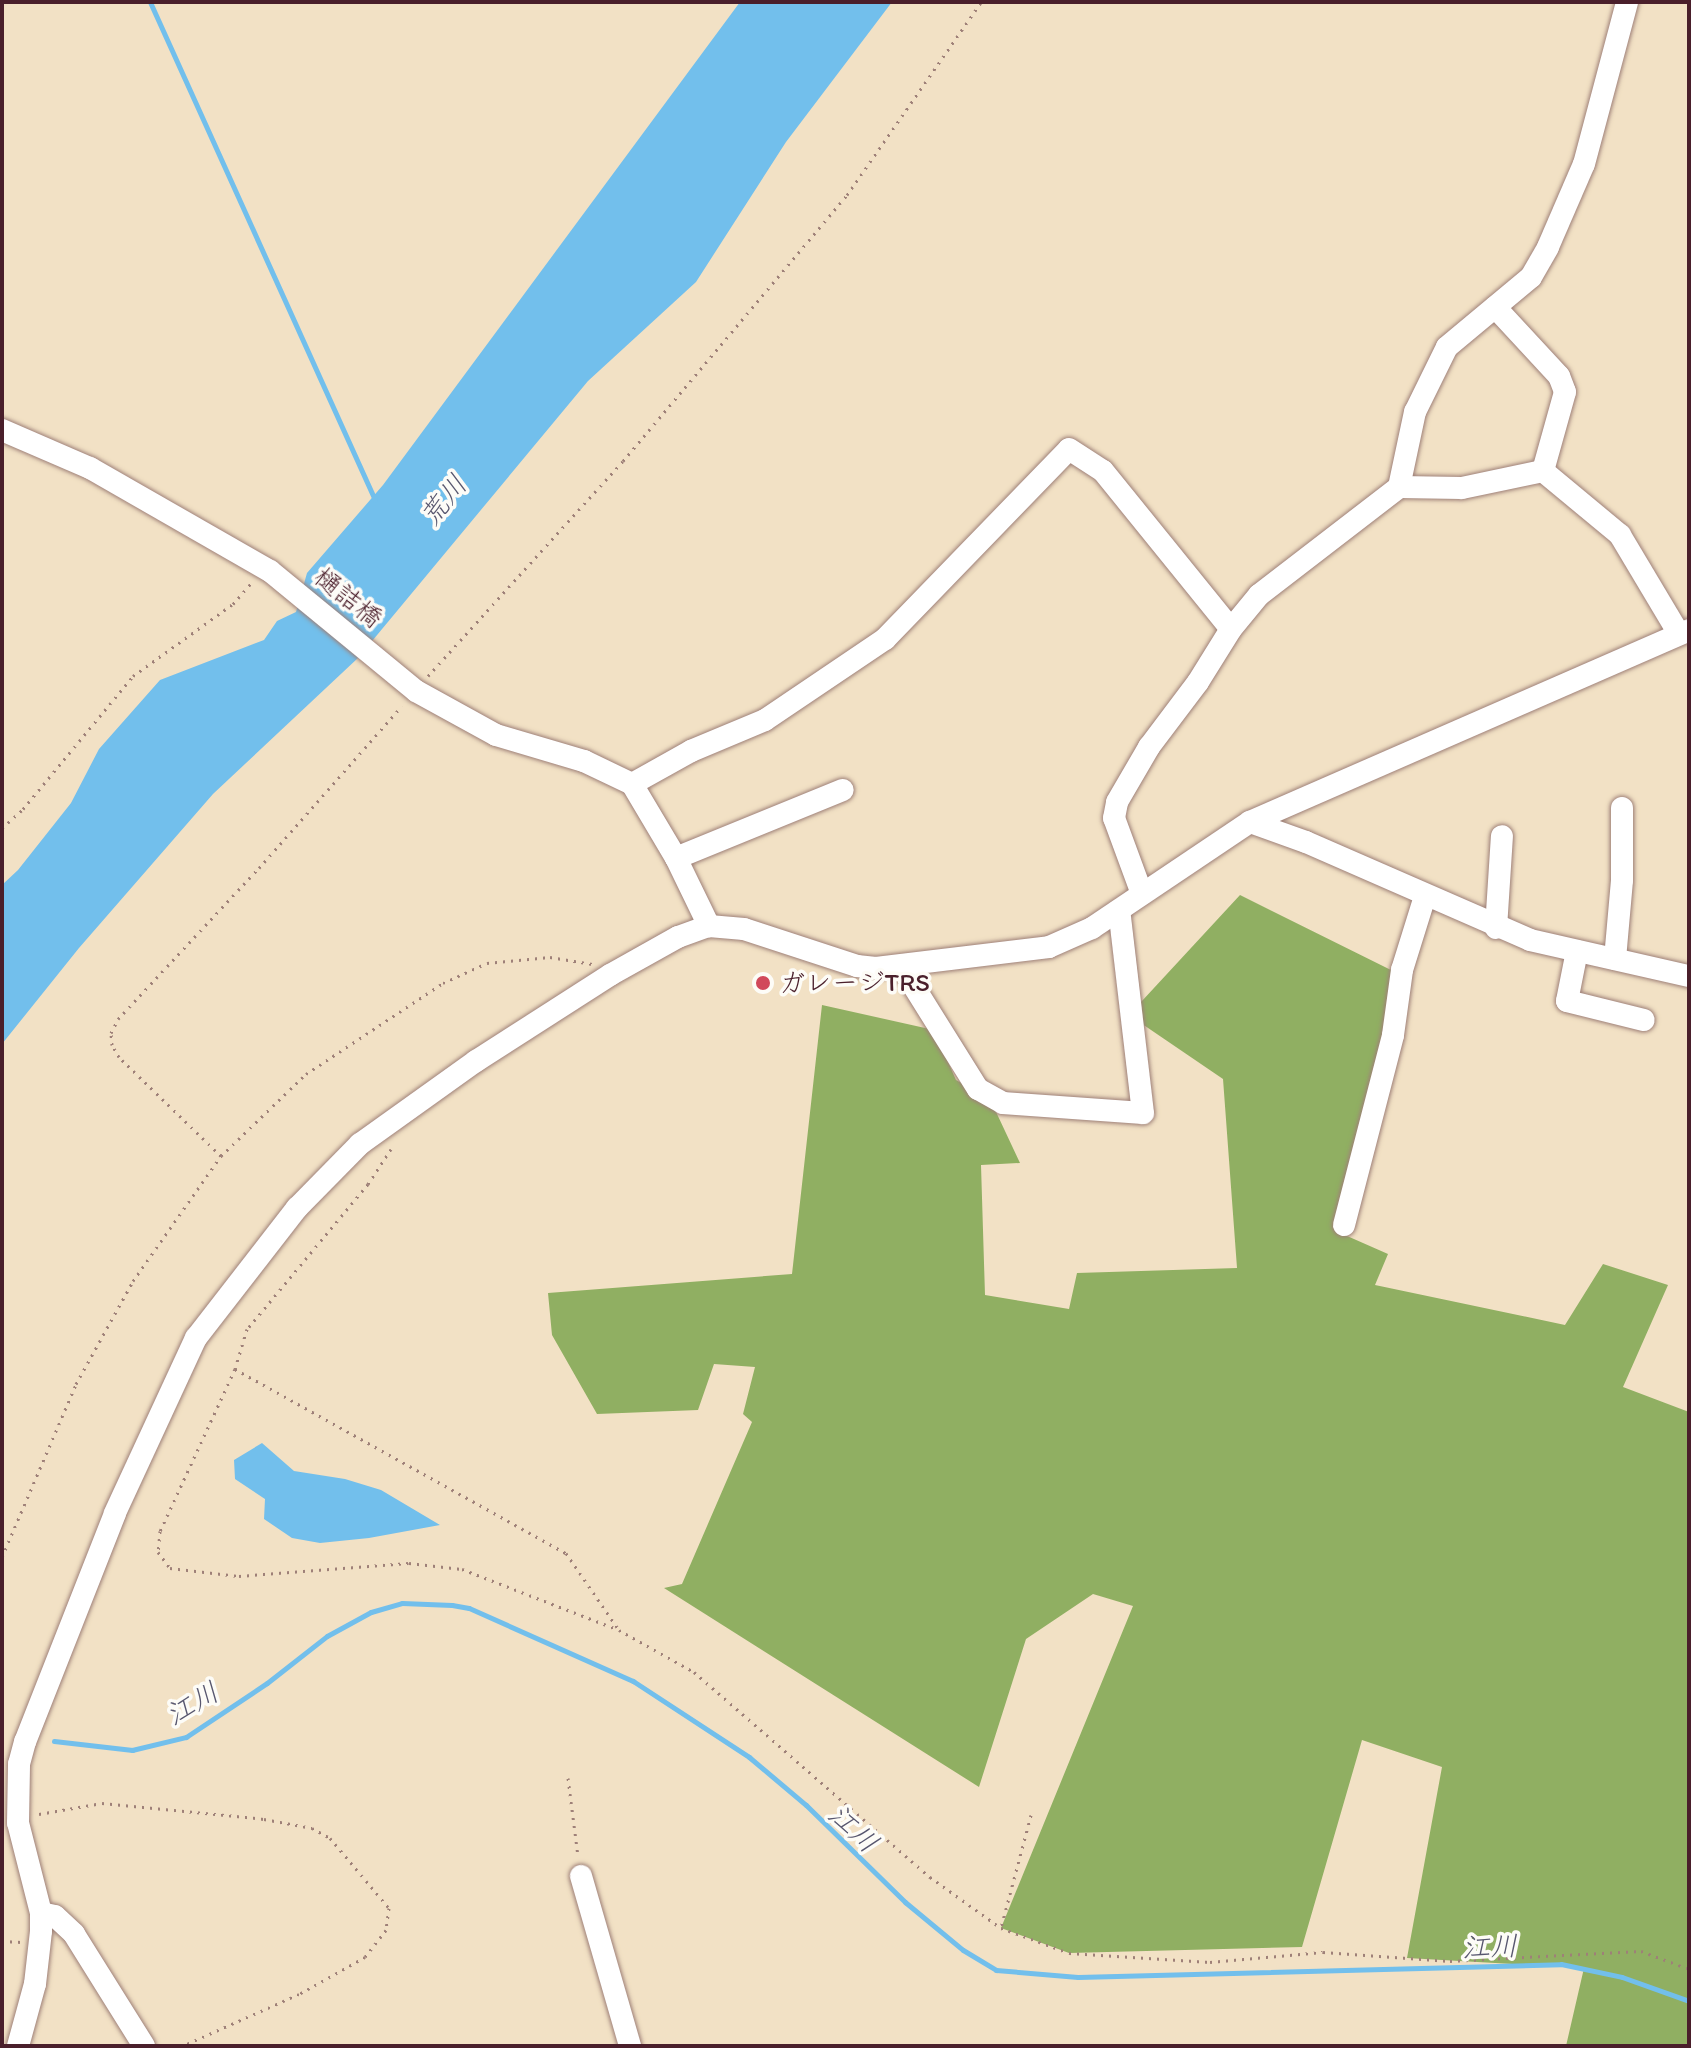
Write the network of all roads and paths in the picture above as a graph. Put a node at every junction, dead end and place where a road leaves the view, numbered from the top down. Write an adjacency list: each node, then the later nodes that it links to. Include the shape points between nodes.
1 (981, 2): 10 (path, via 847,195 633,449)
2 (1627, 2): 3 (street, via 1584,164 1554,234 1531,277)
3 (1495, 307): 5 (street, via 1559,376 1565,392); 6 (street, via 1447,347 1415,412)
4 (2, 430): 7 (street, 樋詰橋, via 90,468)
5 (1543, 471): 6 (street, via 1462,488); 9 (street, via 1620,535)
6 (1399, 487): 8 (street, via 1259,595)
7 (267, 569): 10 (street, 樋詰橋); 15 (path, via 233,604 133,676)
8 (1231, 629): 11 (street, via 1103,471 1069,449 885,639 765,720 691,751); 18 (street, via 1117,802 1114,818)
9 (1684, 632): 14 (street)
10 (416, 691): 11 (street, 樋詰橋, via 496,735 584,761); 30 (path, via 118,1019 111,1033 119,1057)
11 (632, 784): 17 (street)
12 (843, 790): 17 (street)
13 (1622, 808): 24 (street)
14 (1250, 822): 18 (street); 19 (street)
15 (2, 828)
16 (1502, 836): 22 (street)
17 (676, 858): 21 (street)
18 (1142, 894): 20 (street)
19 (1425, 896): 22 (street); 31 (street, via 1402,970 1393,1035)
20 (1119, 910): 25 (street, via 1049,947); 25 (street, via 1143,1113 1003,1103 978,1089)
21 (709, 926): 25 (street, via 744,929 857,966); 26 (street)
22 (1496, 928): 23 (street)
23 (1577, 951): 24 (street); 28 (street, via 1567,1001)
24 (1615, 959): 27 (street)
25 (901, 966)
26 (610, 975): 30 (path, via 588,962 550,957 487,963 443,983 306,1074); 37 (street, via 360,1144 297,1208 196,1338 115,1513 25,1742 19,1764)
27 (1689, 976)
28 (1644, 1020)
29 (393, 1144): 32 (path, via 368,1184 247,1329)
30 (221, 1156): 33 (path, via 133,1281 76,1384)
31 (1344, 1225)
32 (235, 1369): 34 (path, via 566,1553); 34 (path, via 160,1531 158,1552 170,1568 239,1576 409,1563 462,1569)
33 (2, 1557)
34 (619, 1630): 40 (path, via 694,1672 930,1877)
35 (568, 1778): 38 (path)
36 (1031, 1815): 40 (path)
37 (18, 1823): 39 (street); 44 (path, via 34,1815 102,1803 312,1828 330,1838 389,1908 386,1930 365,1957 299,1994)
38 (581, 1876): 45 (street)
39 (41, 1913): 42 (street, via 35,1984); 43 (street, via 55,1916 74,1934)
40 (1001, 1928): 41 (path, via 1069,1953 1210,1962 1323,1952 1450,1961 1641,1951)
41 (1689, 1969)
42 (18, 2046)
43 (144, 2046)
44 (182, 2046)
45 (630, 2046)

